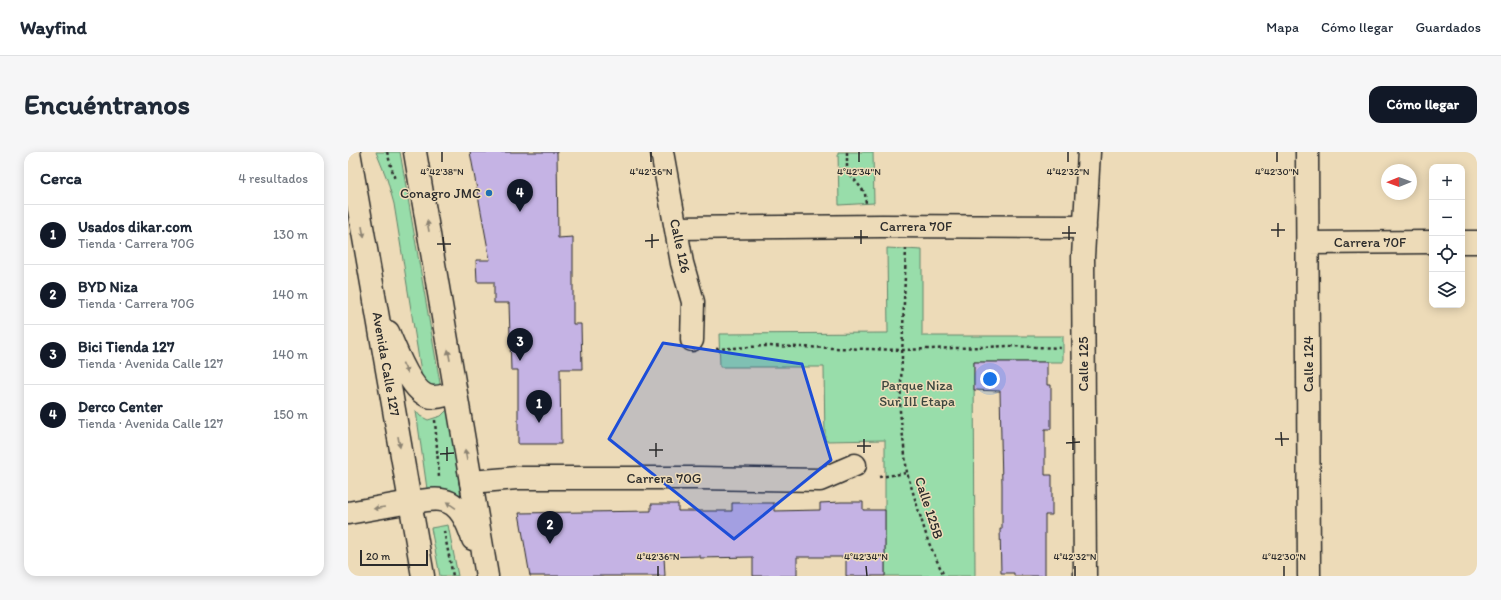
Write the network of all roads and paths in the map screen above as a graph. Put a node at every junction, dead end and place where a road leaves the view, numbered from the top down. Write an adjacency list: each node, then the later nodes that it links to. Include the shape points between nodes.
1 (349, 152): 15 (street, Avenida Calle 127, one-way to 15)
2 (415, 152): 20 (street, one-way to 2)
3 (662, 152): 9 (street, Calle 126)
4 (847, 152): 7 (path, via 847,170 865,193)
5 (1089, 152): 8 (street, Calle 125)
6 (1307, 152): 13 (street, Calle 124)
7 (866, 206)
8 (1085, 227): 9 (street, Carrera 70F); 33 (street, Calle 125)
9 (676, 228): 16 (street, Calle 126, via 693,302)
10 (1429, 242): 13 (street, Carrera 70F)
11 (1465, 242): 12 (street)
12 (1477, 242)
13 (1308, 243): 34 (street, Calle 124)
14 (906, 247): 19 (path)
15 (376, 307): 21 (street, one-way to 21, via 413,383 422,392); 27 (street, Avenida Calle 127, one-way to 27)
16 (692, 340)
17 (1062, 348): 19 (path, via 1009,346)
18 (716, 349): 19 (path, via 766,346)
19 (902, 350): 23 (path, via 900,411)
20 (456, 393): 21 (street); 25 (street, one-way to 20)
21 (434, 397): 26 (path)
22 (855, 465): 25 (street, Carrera 70G, via 820,480 517,478)
23 (907, 473): 24 (path, Calle 125B); 32 (path, Calle 125B, via 928,541)
24 (879, 477)
25 (471, 482): 31 (street)
26 (441, 500): 27 (street); 30 (path); 31 (street, one-way to 26, via 462,514 452,504)
27 (410, 502): 28 (street, one-way to 28); 29 (street, Avenida Calle 127)
28 (348, 512)
29 (423, 576)
30 (453, 576)
31 (487, 576)
32 (944, 576)
33 (1085, 576)
34 (1309, 576)

